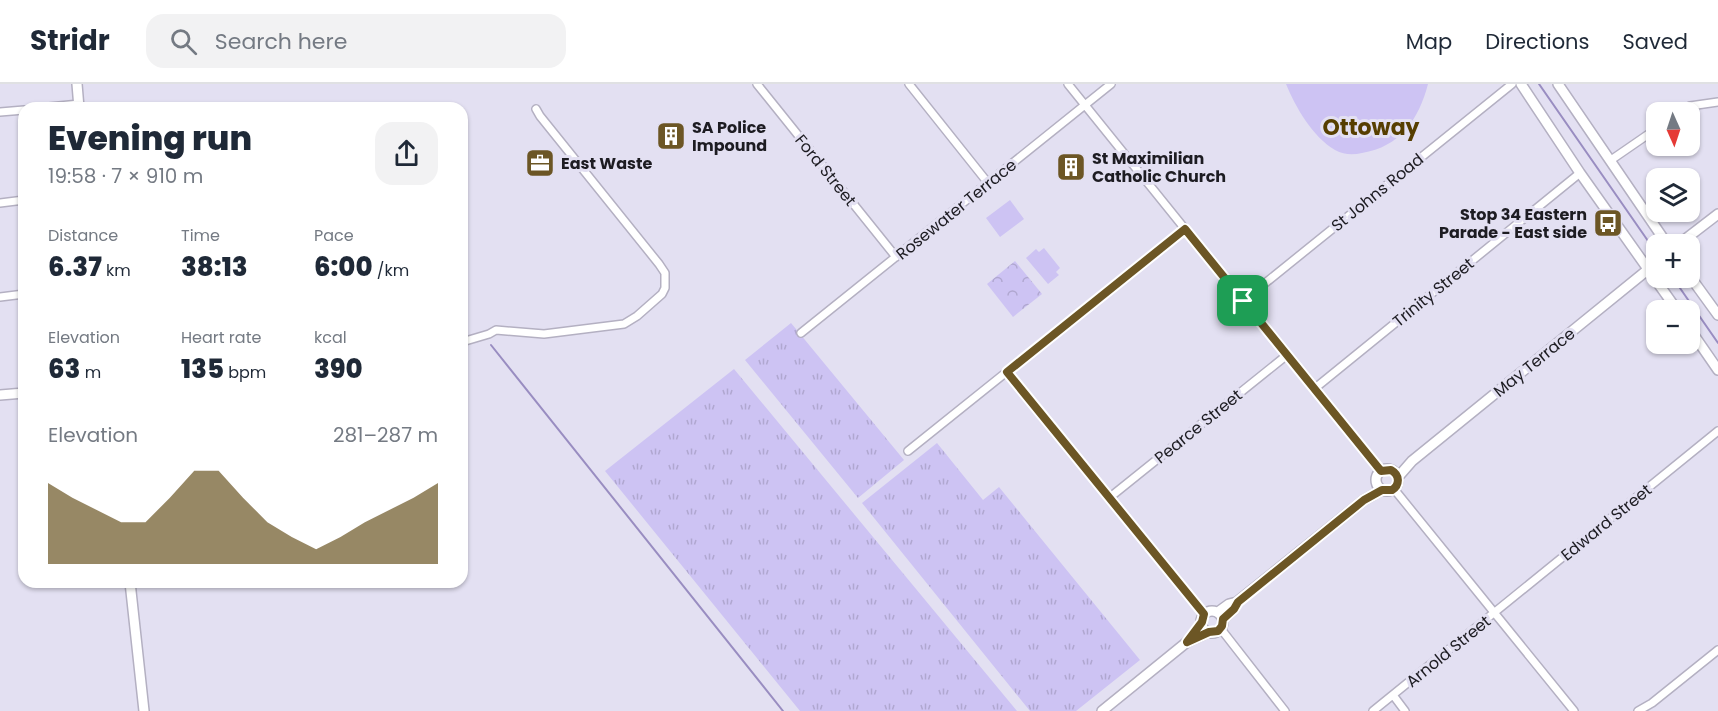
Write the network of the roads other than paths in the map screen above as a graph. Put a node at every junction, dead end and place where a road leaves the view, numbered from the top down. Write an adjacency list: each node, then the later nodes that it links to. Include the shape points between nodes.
1 (77, 84): 9 (street)
2 (756, 84): 26 (street, Ford Street)
3 (909, 84): 19 (street)
4 (1068, 84): 11 (street)
5 (1111, 84): 11 (street, Rosewater Terrace)
6 (1512, 84): 32 (street, St Johns Road)
7 (1521, 84): 18 (street)
8 (1558, 84): 17 (street)
9 (79, 102)
10 (1718, 102): 12 (street)
11 (1085, 105): 19 (street, Rosewater Terrace); 23 (street)
12 (1700, 105)
13 (536, 109): 35 (street, via 659,264 667,282 662,294 624,324 544,334 496,330)
14 (18, 110): 15 (street)
15 (0, 112)
16 (1646, 136): 17 (street)
17 (1611, 160): 24 (street)
18 (1580, 172): 27 (street); 40 (street, Trinity Street)
19 (988, 183): 26 (street, Rosewater Terrace)
20 (18, 201): 21 (street)
21 (0, 203)
22 (1718, 213): 25 (street)
23 (1185, 229): 32 (street); 39 (street)
24 (1660, 234)
25 (1692, 234)
26 (896, 257): 34 (street, Rosewater Terrace)
27 (1646, 258)
28 (1646, 271): 45 (street, May Terrace, via 1412,461)
29 (1698, 288): 33 (street)
30 (18, 295): 31 (street)
31 (0, 297)
32 (1243, 301): 37 (street)
33 (1718, 315)
34 (801, 333)
35 (468, 340)
36 (1700, 344): 38 (street)
37 (1287, 355): 40 (street); 48 (street, Pearce Street)
38 (1718, 370)
39 (1007, 372): 44 (street); 48 (street)
40 (1314, 389): 45 (street)
41 (18, 394): 42 (street)
42 (0, 395)
43 (1718, 431): 50 (street, Edward Street)
44 (908, 451)
45 (1390, 473): 46 (street, via 1377,477); 47 (street, via 1398,484)
46 (1379, 487): 47 (street); 52 (street, via 1369,490 1364,500 1238,602 1229,604)
47 (1394, 489): 50 (street)
48 (1109, 498): 51 (street)
49 (131, 588): 57 (street)
50 (1495, 614): 56 (street, Arnold Street); 62 (street)
51 (1203, 618): 52 (street, via 1211,611); 53 (street, via 1204,628); 54 (street)
52 (1221, 620): 53 (street, via 1215,632); 59 (street)
53 (1209, 632): 54 (street)
54 (1187, 642): 58 (street)
55 (1718, 650): 63 (street)
56 (1393, 695): 60 (street, Arnold Street); 61 (street)
57 (144, 711)
58 (1102, 711)
59 (1285, 711)
60 (1373, 711)
61 (1405, 711)
62 (1574, 711)
63 (1638, 711)

